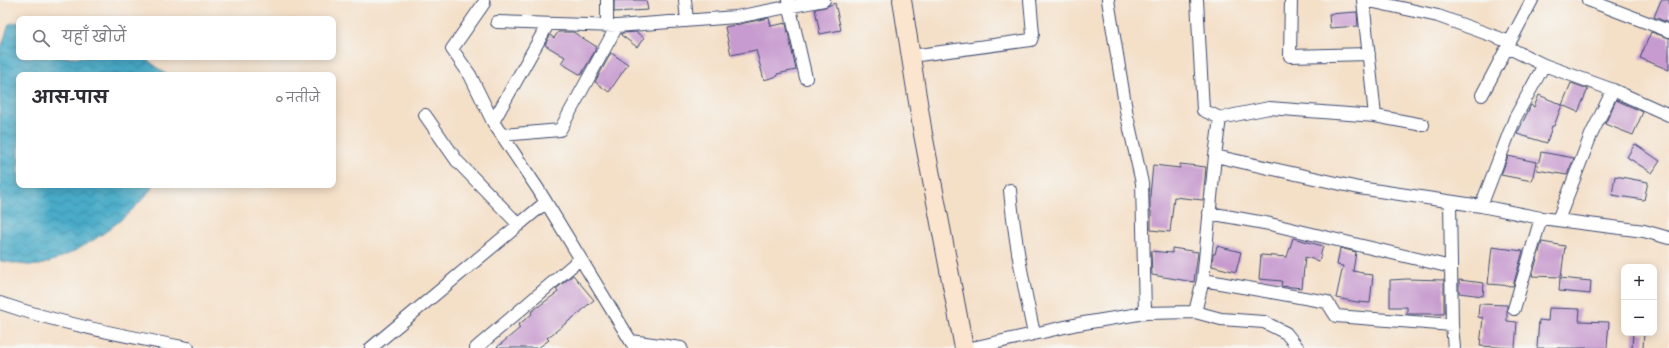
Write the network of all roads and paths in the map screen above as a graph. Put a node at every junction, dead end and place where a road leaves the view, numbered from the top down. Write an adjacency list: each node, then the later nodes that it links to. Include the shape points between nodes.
1 (607, 0): 17 (street)
2 (685, 0): 14 (street)
3 (824, 0): 13 (street)
4 (902, 0): 21 (main road)
5 (1030, 0): 21 (street, via 1033,34 1030,40)
6 (1108, 0): 49 (street, via 1127,116 1142,183)
7 (1197, 0): 29 (street, via 1203,110)
8 (1291, 0): 20 (street, via 1290,56)
9 (1364, 0): 19 (street, via 1438,16); 20 (street)
10 (1532, 0): 19 (street)
11 (1588, 0): 18 (street)
12 (484, 3): 30 (street, via 452,49 470,75)
13 (788, 3): 14 (street, via 736,17); 23 (street)
14 (687, 21): 17 (street)
15 (497, 22): 16 (street)
16 (548, 24): 17 (street); 30 (street)
17 (612, 26): 32 (street, via 560,130)
18 (1669, 31)
19 (1509, 45): 22 (street); 25 (street)
20 (1369, 54): 28 (street)
21 (911, 56): 57 (main road)
22 (1544, 65): 24 (street); 37 (street, via 1515,118)
23 (806, 78)
24 (1613, 90): 27 (street); 40 (street, via 1591,135)
25 (1482, 96)
26 (425, 115): 41 (street, via 457,161)
27 (1669, 115)
28 (1375, 116): 29 (street, via 1269,108); 31 (street)
29 (1220, 118): 33 (street)
30 (493, 122): 32 (street)
31 (1423, 125)
32 (502, 134): 35 (street)
33 (1215, 156): 36 (street, via 1359,188); 38 (street)
34 (1010, 190): 51 (street)
35 (546, 202): 41 (street); 43 (street)
36 (1450, 202): 37 (street); 44 (street)
37 (1481, 206): 39 (street)
38 (1208, 213): 44 (street, via 1270,224); 45 (street)
39 (1541, 218): 40 (street); 47 (street)
40 (1558, 220): 42 (street, via 1644,231)
41 (519, 225): 54 (street)
42 (1669, 238)
43 (580, 259): 52 (street); 55 (street)
44 (1451, 267): 50 (street)
45 (1203, 280): 48 (street); 50 (street, via 1327,302 1336,316)
46 (0, 303): 53 (street, via 46,317)
47 (1514, 309)
48 (1195, 312): 49 (street); 59 (street, via 1221,319 1264,322 1286,333)
49 (1145, 313): 51 (street)
50 (1452, 325): 60 (street)
51 (1034, 334): 58 (street)
52 (633, 344): 56 (street)
53 (188, 348)
54 (371, 348)
55 (476, 348)
56 (681, 348)
57 (964, 348)
58 (972, 348)
59 (1298, 348)
60 (1454, 348)

